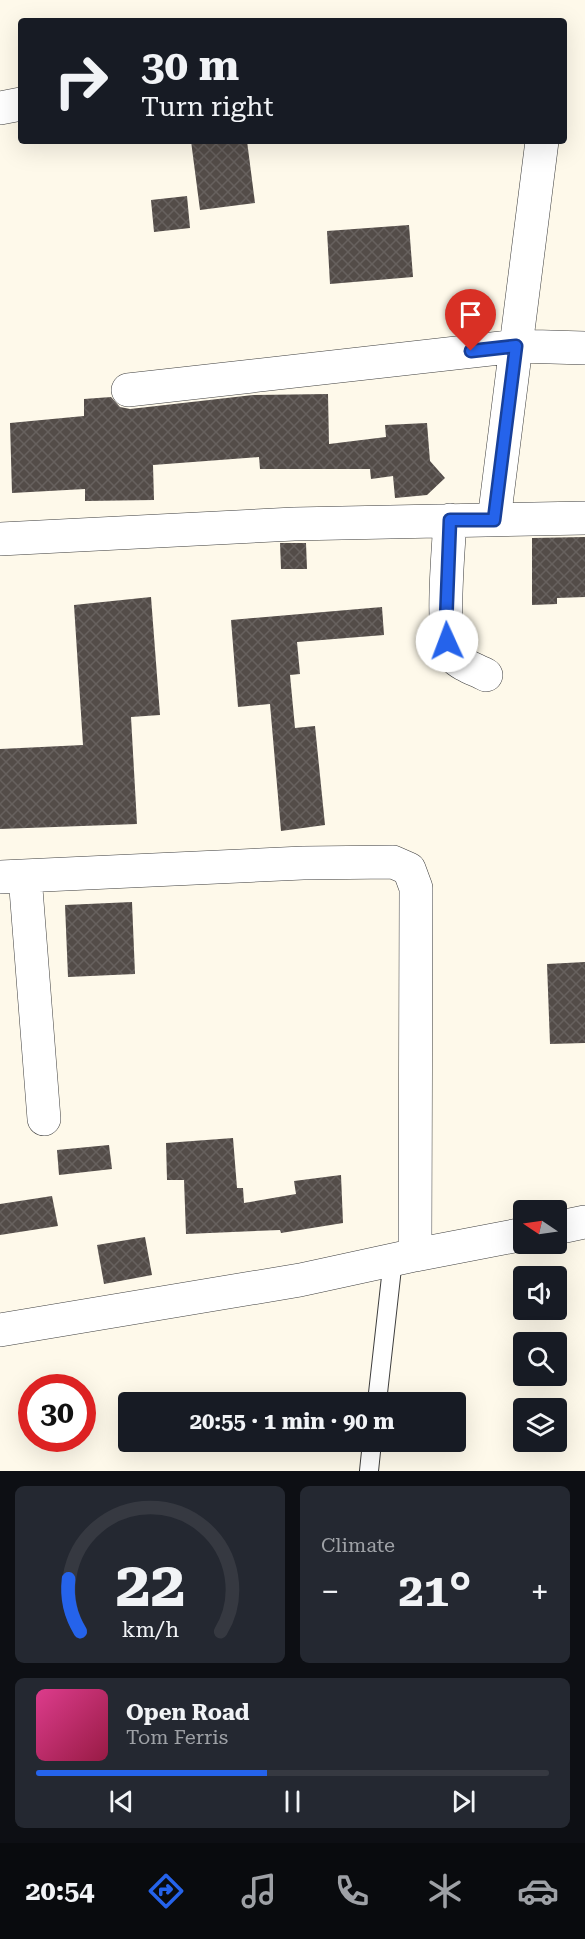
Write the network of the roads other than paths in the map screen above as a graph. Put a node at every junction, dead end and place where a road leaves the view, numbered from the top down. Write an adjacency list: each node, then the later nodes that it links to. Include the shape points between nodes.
1 (18, 105): 2 (street)
2 (0, 108)
3 (542, 144): 4 (street)
4 (516, 346): 5 (street); 6 (street); 9 (street)
5 (585, 348)
6 (128, 390)
7 (585, 518): 9 (street)
8 (450, 520): 9 (street); 10 (street); 11 (street, via 447,641 453,657)
9 (494, 520)
10 (0, 539)
11 (486, 675)
12 (12, 876): 13 (street); 17 (street, via 303,863 393,862 409,869 416,888)
13 (44, 1119)
14 (585, 1222): 15 (street)
15 (567, 1226)
16 (513, 1236): 17 (street)
17 (404, 1257): 18 (street, via 300,1281); 19 (lane)
18 (0, 1330)
19 (379, 1392)
20 (371, 1452): 21 (lane)
21 (369, 1471)

